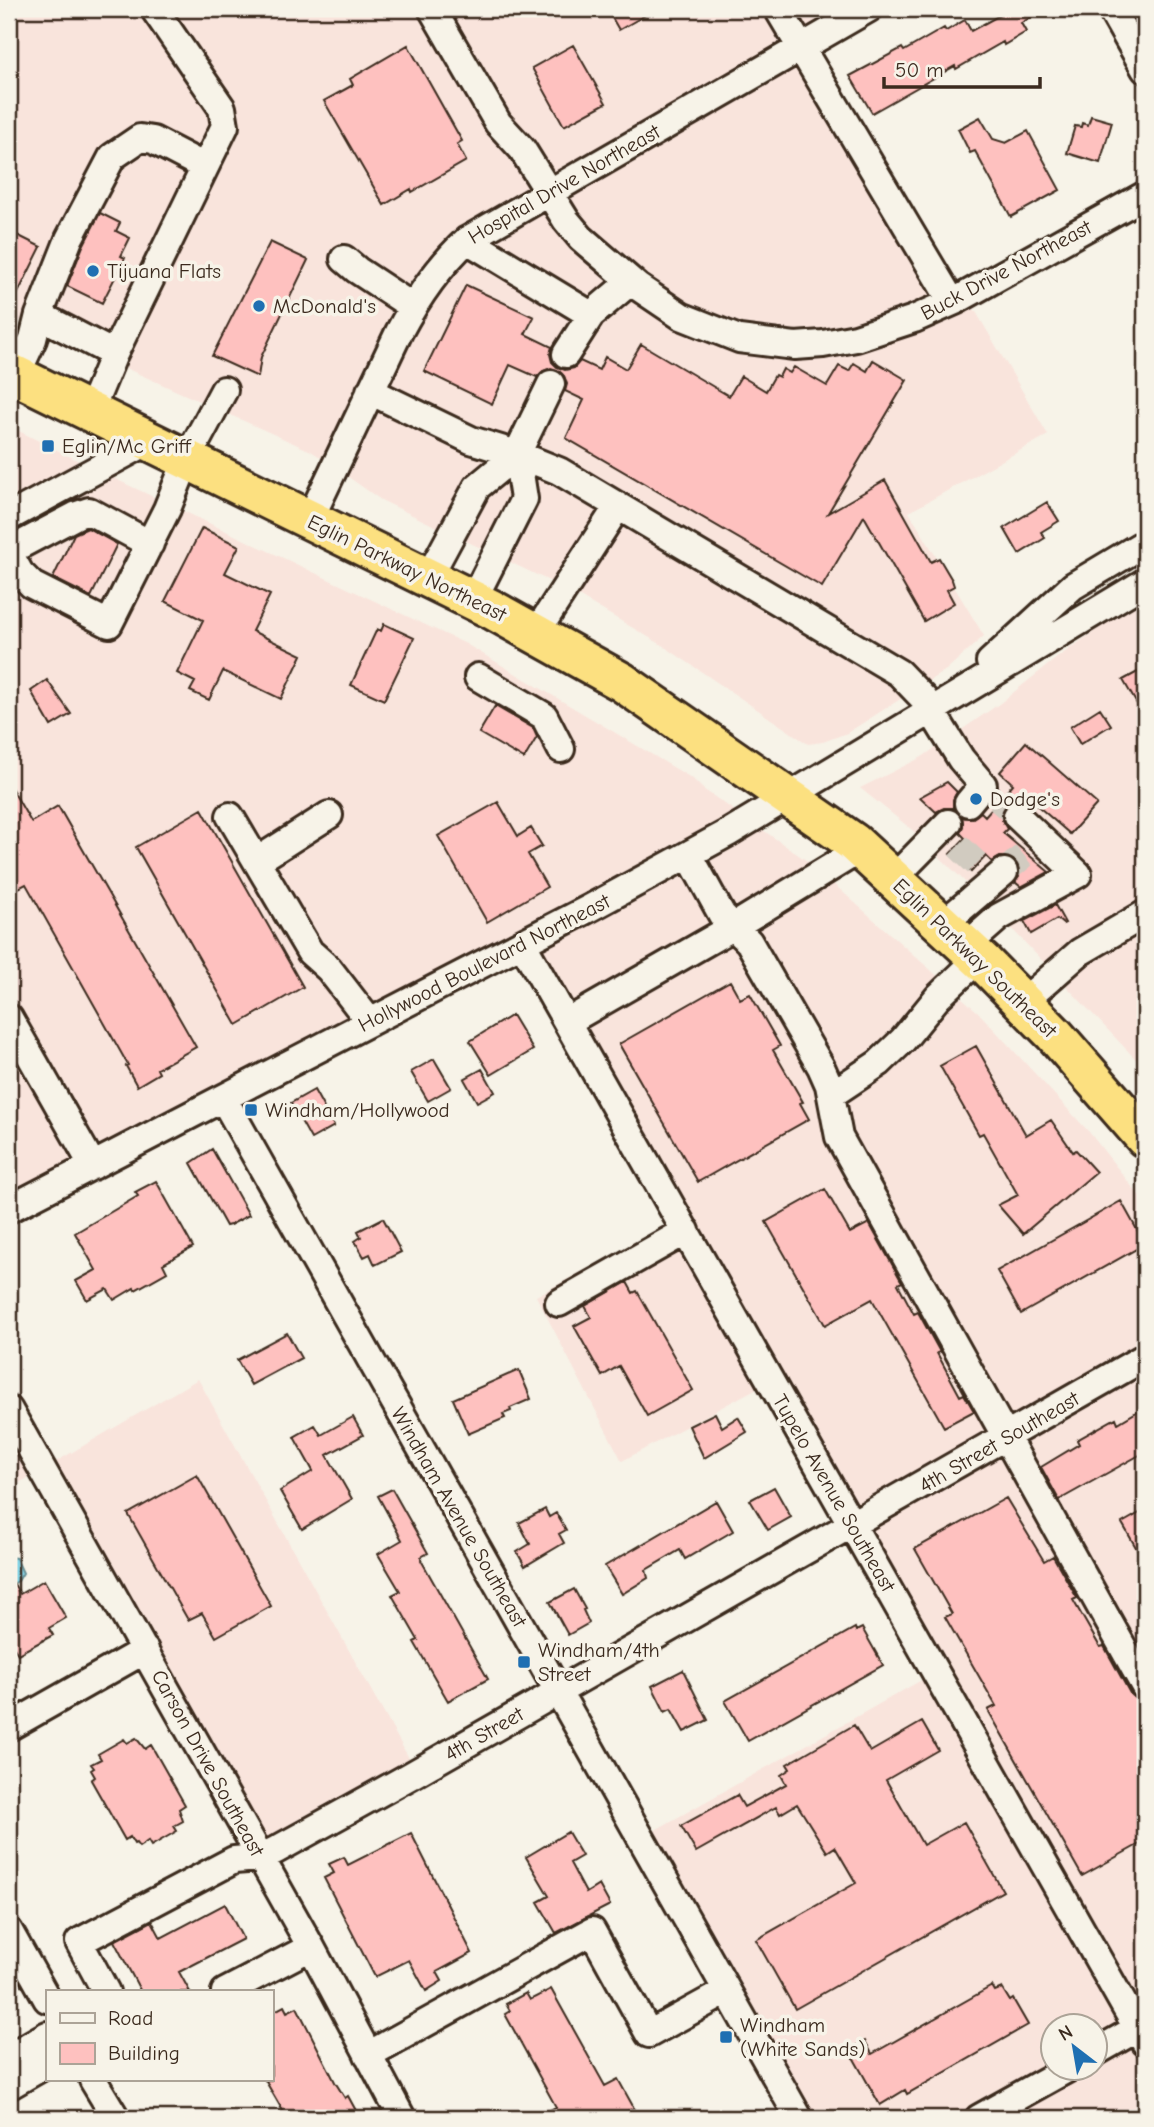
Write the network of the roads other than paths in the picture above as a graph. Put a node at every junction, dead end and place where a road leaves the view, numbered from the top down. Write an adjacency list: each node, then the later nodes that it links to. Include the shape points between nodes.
1 (154, 9): 8 (street, via 226,119)
2 (432, 9): 9 (street, Buck Drive Northeast, via 498,123 522,149)
3 (778, 9): 6 (street)
4 (868, 9): 6 (street, Hospital Drive Northeast)
5 (1111, 9): 7 (street)
6 (800, 47): 9 (street, Hospital Drive Northeast); 14 (street)
7 (1145, 69)
8 (205, 167): 17 (street, via 140,138 111,157 69,239); 18 (street)
9 (549, 191): 11 (street, Hospital Drive Northeast); 13 (street, Buck Drive Northeast, via 581,238)
10 (1145, 195): 14 (street, Buck Drive Northeast)
11 (467, 240): 15 (street, Hospital Drive Northeast, via 447,258); 16 (street)
12 (344, 259): 15 (street)
13 (631, 281): 14 (street, Buck Drive Northeast, via 681,316 704,326 738,339 795,346 856,338); 16 (street)
14 (952, 302)
15 (412, 307): 23 (street, Hospital Drive Northeast)
16 (591, 314): 19 (street)
17 (39, 315): 18 (street); 20 (street, via 33,339)
18 (114, 354): 24 (street)
19 (566, 354)
20 (12, 374): 24 (highway, Eglin Parkway Northeast)
21 (551, 384): 26 (street)
22 (224, 390): 27 (street)
23 (370, 391): 26 (street, via 471,440); 30 (street, Hospital Drive Northeast)
24 (90, 412): 25 (highway, Eglin Parkway Northeast)
25 (149, 441): 27 (highway, Eglin Parkway Northeast); 29 (street)
26 (517, 454): 28 (street, via 559,471); 34 (street, via 477,487); 36 (street, via 524,499)
27 (187, 459): 30 (highway, Eglin Parkway Northeast); 32 (street)
28 (618, 506): 37 (street); 39 (street, via 899,673 924,699)
29 (9, 516)
30 (310, 519): 34 (highway, Eglin Parkway Northeast)
31 (1145, 543): 39 (street, Hollywood Boulevard Northeast, via 1073,586)
32 (150, 544): 33 (street, via 89,511); 33 (street, via 109,624 32,585)
33 (9, 552)
34 (428, 578): 36 (highway, Eglin Parkway Northeast)
35 (1145, 582): 39 (street, Hollywood Boulevard Northeast)
36 (473, 600): 37 (highway, Eglin Parkway Northeast)
37 (536, 633): 42 (highway, Eglin Parkway Northeast, via 622,682)
38 (478, 677): 40 (street, via 544,716)
39 (941, 705): 41 (street, via 961,759); 42 (street, Hollywood Boulevard Northeast)
40 (561, 749)
41 (983, 795)
42 (787, 797): 47 (highway, Eglin Parkway Southeast); 48 (street, Hollywood Boulevard Northeast)
43 (329, 815): 49 (street)
44 (230, 816): 49 (street)
45 (1017, 816): 51 (street, via 1035,847 1078,874)
46 (949, 833): 50 (street)
47 (861, 849): 50 (highway, Eglin Parkway Southeast); 53 (street)
48 (689, 855): 53 (street); 54 (street, Hollywood Boulevard Northeast)
49 (257, 861): 58 (street, via 310,952)
50 (893, 879): 55 (highway, Eglin Parkway Southeast)
51 (1022, 905): 55 (street); 55 (street, via 992,872)
52 (1145, 914): 56 (street, via 1080,952)
53 (733, 927): 59 (street); 60 (street, via 749,942 821,1067)
54 (523, 943): 58 (street, Hollywood Boulevard Northeast); 59 (street, Tupelo Avenue Southeast)
55 (962, 943): 56 (highway, Eglin Parkway Southeast); 60 (street, via 938,997 903,1040 880,1063)
56 (1023, 1002): 62 (highway, Eglin Parkway Southeast)
57 (9, 1018): 63 (street)
58 (370, 1022): 61 (street, Hollywood Boulevard Northeast)
59 (567, 1022): 65 (street, Tupelo Avenue Southeast)
60 (831, 1095): 69 (street, via 839,1137)
61 (223, 1098): 63 (street, Hollywood Boulevard Northeast); 74 (street, Windham Avenue Southeast)
62 (1145, 1138)
63 (93, 1166): 64 (street, Hollywood Boulevard Northeast)
64 (9, 1209)
65 (685, 1231): 66 (street); 71 (street, Tupelo Avenue Southeast)
66 (559, 1303)
67 (1145, 1357): 69 (street, 4th Street Southeast)
68 (9, 1410): 70 (street, Carson Drive Southeast)
69 (1006, 1438): 71 (street, 4th Street Southeast); 73 (street)
70 (20, 1455): 72 (street, Carson Drive Southeast)
71 (852, 1525): 74 (street, 4th Street); 83 (street, Tupelo Avenue Southeast)
72 (145, 1650): 75 (street); 76 (street, Carson Drive Southeast)
73 (1145, 1687)
74 (558, 1691): 76 (street, 4th Street); 81 (street, Windham Avenue Southeast)
75 (9, 1727)
76 (260, 1858): 78 (street, Carson Drive Southeast); 79 (street, 4th Street, via 234,1860 79,1942)
77 (9, 1931): 82 (street)
78 (311, 1947): 80 (street); 86 (street, Carson Drive Southeast)
79 (105, 1990)
80 (229, 1990)
81 (727, 1991): 86 (street, via 649,2034 592,1931); 94 (street, Windham Avenue Southeast)
82 (46, 1997)
83 (1143, 2032): 85 (street)
84 (46, 2036): 87 (street)
85 (1108, 2047)
86 (368, 2055): 93 (street, Carson Drive Southeast)
87 (9, 2057)
88 (46, 2065): 91 (street)
89 (94, 2082): 92 (street)
90 (1043, 2082): 95 (street)
91 (9, 2086)
92 (116, 2118)
93 (402, 2118)
94 (799, 2118)
95 (979, 2118)

